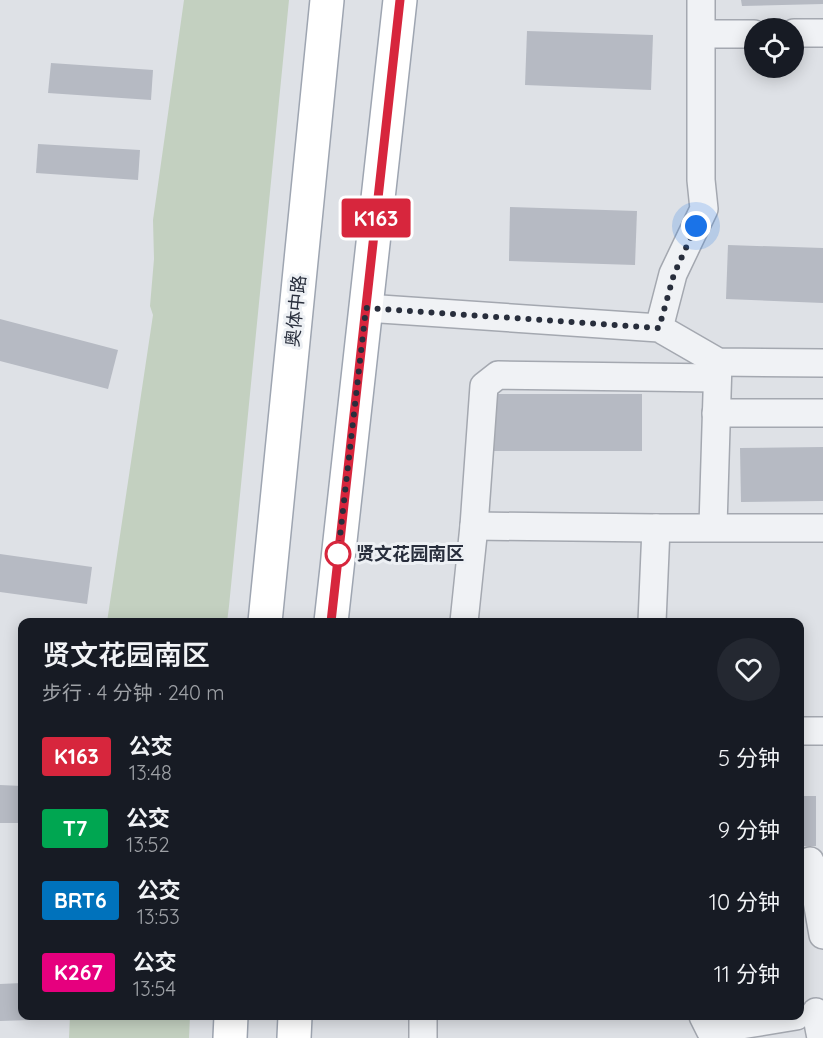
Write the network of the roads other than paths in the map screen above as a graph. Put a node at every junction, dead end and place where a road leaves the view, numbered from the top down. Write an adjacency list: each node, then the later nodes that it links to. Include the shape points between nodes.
1 (327, 0): 18 (main road, 奥体中路)
2 (400, 0): 8 (main road)
3 (702, 0): 6 (street)
4 (804, 33): 5 (street)
5 (823, 33)
6 (702, 34): 7 (street); 9 (street, via 704,209 674,274)
7 (744, 34)
8 (366, 308): 9 (street); 19 (main road)
9 (659, 328): 11 (street)
10 (823, 363): 11 (street)
11 (717, 370): 12 (street); 14 (street, via 498,375 484,386)
12 (716, 413): 13 (street); 15 (street)
13 (823, 413)
14 (474, 526): 16 (street); 20 (street)
15 (713, 526): 16 (street); 17 (street)
16 (656, 528): 21 (street)
17 (823, 528)
18 (265, 618)
19 (331, 618)
20 (464, 618)
21 (652, 618)
22 (811, 861): 23 (street)
23 (823, 935)
24 (231, 1020): 29 (main road)
25 (295, 1020): 30 (main road)
26 (423, 1020): 31 (street)
27 (790, 1020): 28 (street)
28 (708, 1028)
29 (230, 1038)
30 (294, 1038)
31 (423, 1038)

